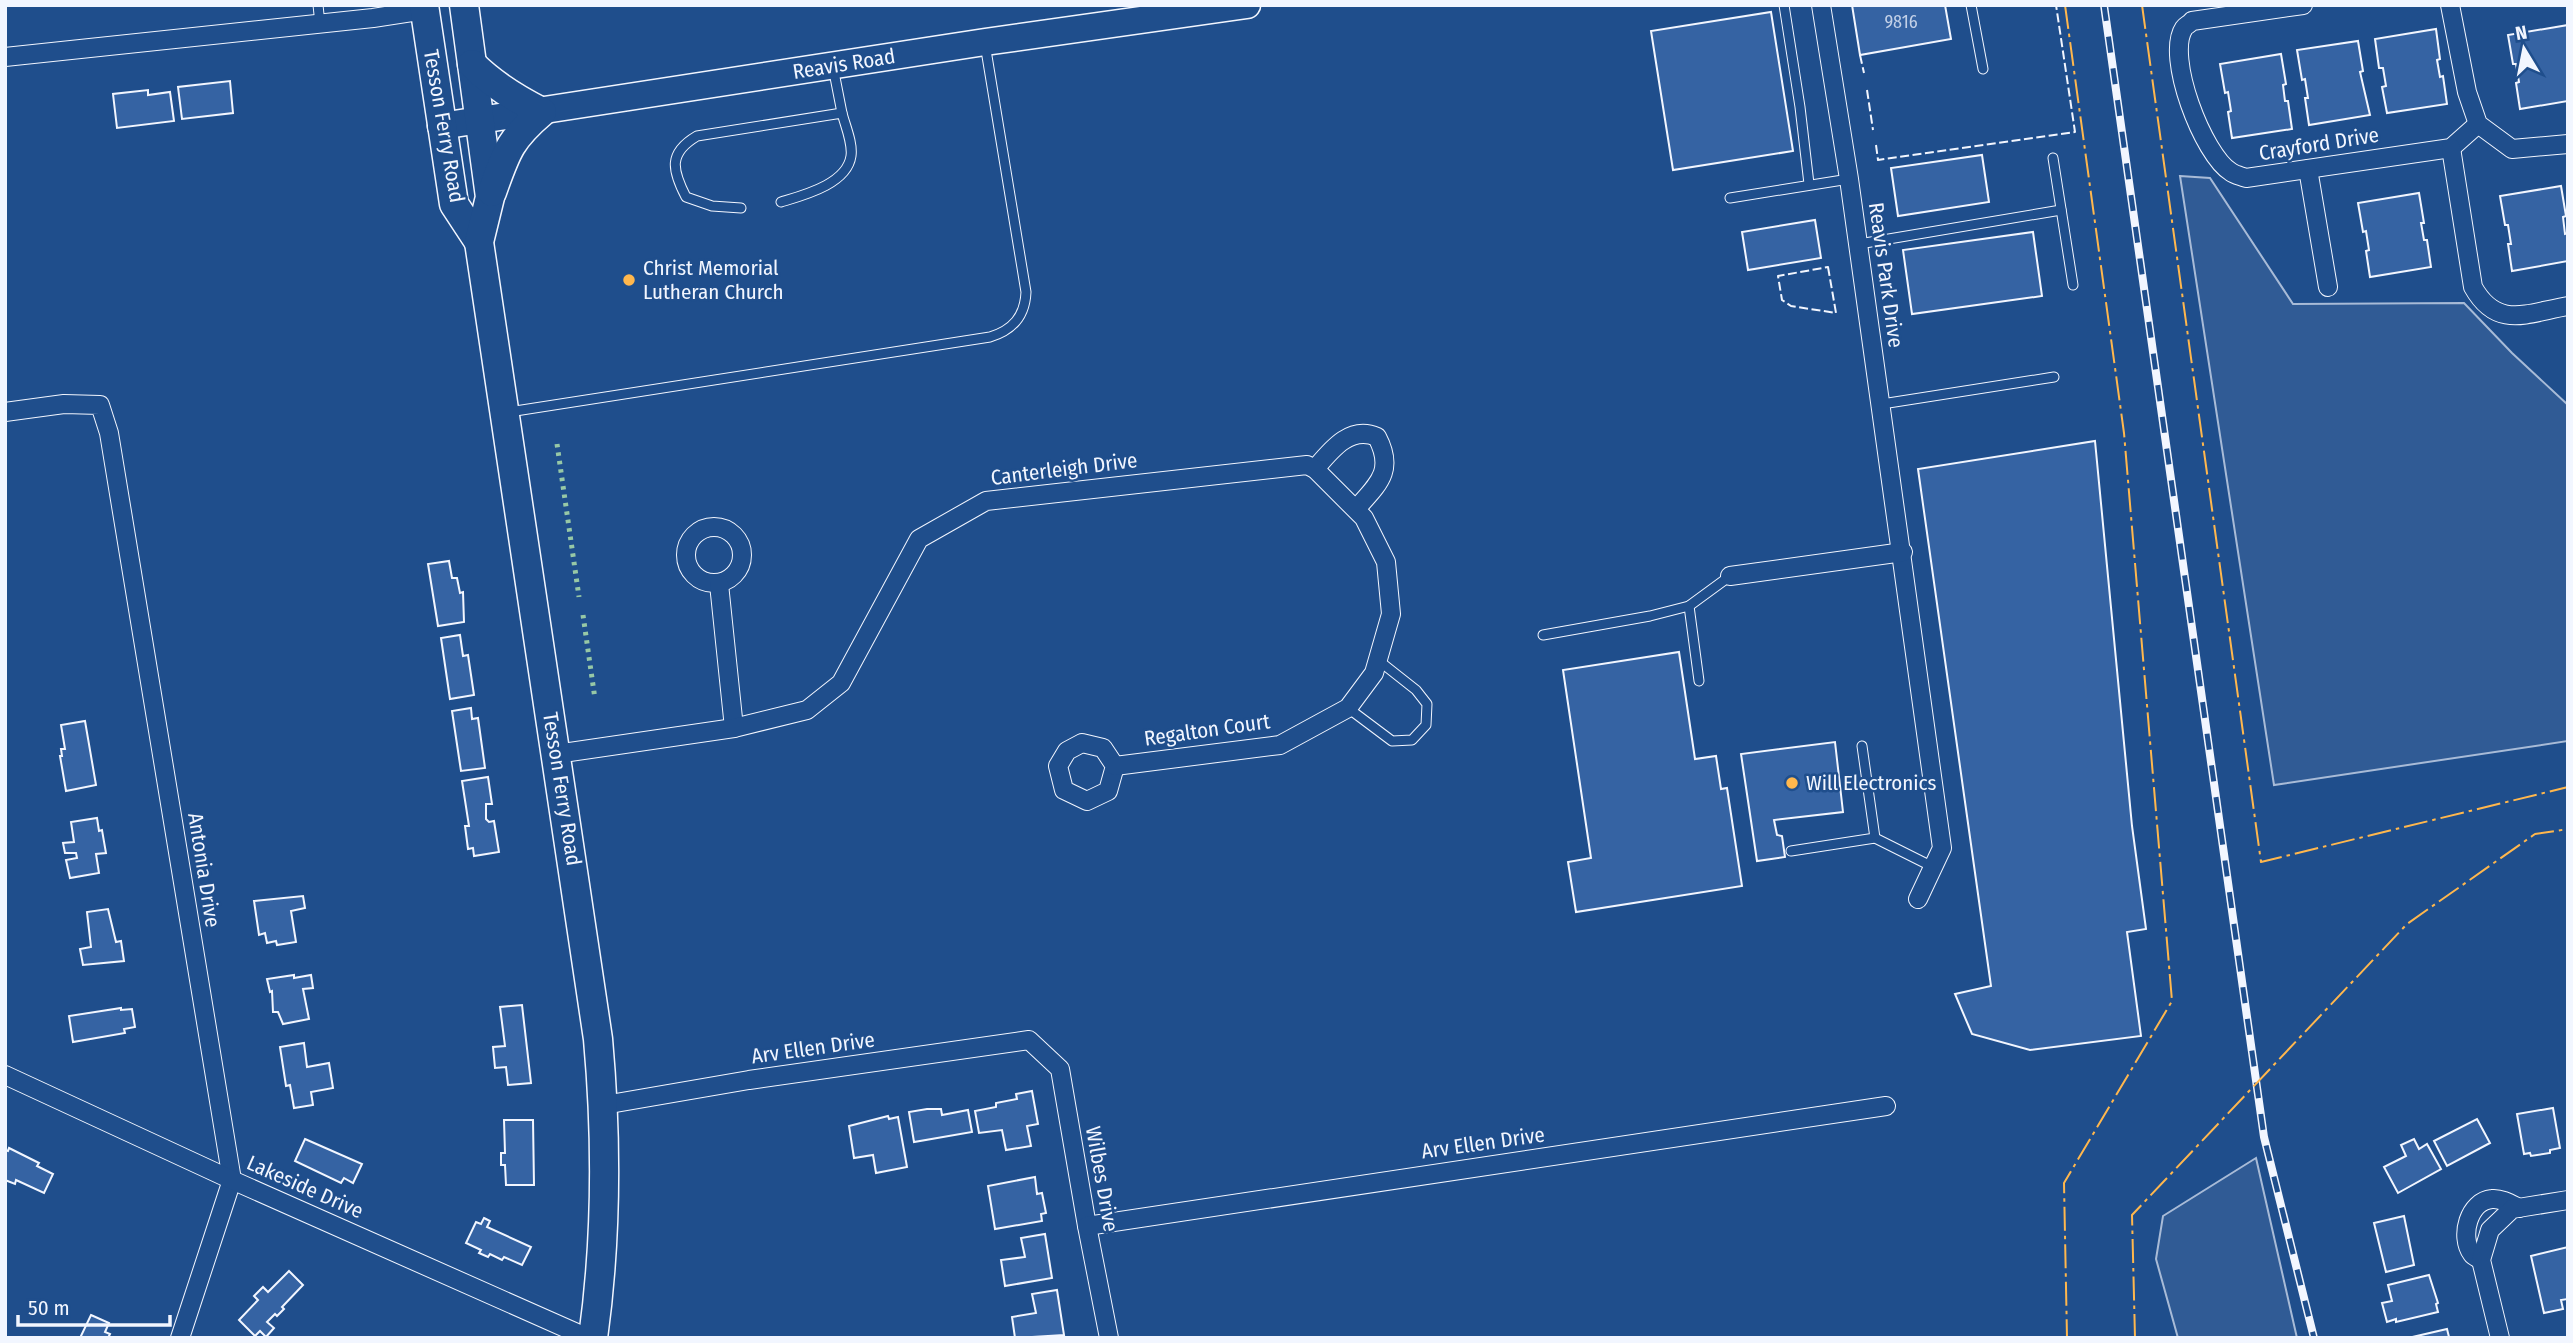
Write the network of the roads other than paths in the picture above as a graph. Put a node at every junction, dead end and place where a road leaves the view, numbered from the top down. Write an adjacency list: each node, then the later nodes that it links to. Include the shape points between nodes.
1 (318, 5): 11 (lane)
2 (464, 5): 14 (main road, Tesson Ferry Road)
3 (1247, 5): 12 (street, Reavis Road)
4 (1784, 5): 27 (lane)
5 (1821, 5): 26 (street, Reavis Park Drive)
6 (1971, 5): 16 (lane)
7 (2303, 5): 25 (street, Crayford Drive, via 2192,22 2178,46 2199,130 2229,172 2246,178)
8 (2451, 5): 20 (street, via 2467,92)
9 (424, 8): 10 (street); 21 (main road, Tesson Ferry Road)
10 (372, 12): 11 (street)
11 (320, 24): 13 (street)
12 (985, 42): 15 (street, Reavis Road); 41 (lane, via 1026,292 1021,316 1013,326 990,337)
13 (5, 57)
14 (472, 64): 17 (main road, via 512,97); 19 (main road, Tesson Ferry Road)
15 (833, 65): 17 (street, Reavis Road); 18 (lane)
16 (1983, 69)
17 (542, 112): 19 (street, Reavis Road); 28 (main road, via 520,131 505,153)
18 (842, 113): 30 (lane, via 852,153 848,168 833,181); 31 (lane, via 697,136 682,145 675,162 677,179 687,197 712,206)
19 (480, 121): 21 (street, Reavis Road); 28 (main road, Tesson Ferry Road)
20 (2478, 124): 22 (street, via 2512,149); 23 (street)
21 (441, 127): 33 (main road, Tesson Ferry Road, via 454,204)
22 (2568, 145)
23 (2451, 148): 25 (street, Crayford Drive); 37 (street, via 2473,287 2479,298 2492,311 2507,316)
24 (2053, 158): 32 (lane)
25 (2308, 169): 36 (street)
26 (1849, 179): 27 (lane); 34 (street, Reavis Park Drive)
27 (1809, 184): 29 (lane)
28 (490, 197): 33 (main road, Tesson Ferry Road)
29 (1730, 198)
30 (780, 202)
31 (741, 208)
32 (2061, 210): 34 (lane); 35 (lane)
33 (479, 242): 41 (main road, Tesson Ferry Road)
34 (1859, 244): 39 (street, Reavis Park Drive)
35 (2073, 285)
36 (2328, 287)
37 (2568, 306)
38 (2054, 377): 39 (lane)
39 (1882, 404): 44 (street, Reavis Park Drive)
40 (5, 412): 64 (street, Antonia Drive, via 64,404 100,405 109,433)
41 (504, 412): 54 (main road, Tesson Ferry Road)
42 (1311, 467): 43 (street, Regalton Court); 43 (street, via 1349,436 1366,432 1377,437 1385,455 1383,478); 52 (street, Canterleigh Drive, via 985,501 919,538 841,682 807,710)
43 (1356, 509): 49 (street, Regalton Court, via 1386,562 1391,614)
44 (1903, 552): 45 (street); 58 (street, Reavis Park Drive, via 1942,848)
45 (1730, 576): 47 (lane)
46 (719, 584): 52 (street)
47 (1689, 606): 48 (lane); 50 (lane)
48 (1544, 635)
49 (1378, 660): 51 (street, Regalton Court); 51 (lane, via 1427,704 1426,725 1412,740 1392,741)
50 (1699, 681)
51 (1348, 708): 55 (street, Regalton Court, via 1280,745)
52 (734, 728): 54 (street, Canterleigh Drive)
53 (1862, 746): 56 (lane)
54 (556, 754): 62 (main road, Tesson Ferry Road)
55 (1115, 766)
56 (1875, 838): 57 (lane); 58 (lane)
57 (1791, 851)
58 (1933, 867): 59 (street, Reavis Park Drive)
59 (1918, 899)
60 (1029, 1040): 62 (street, Arv Ellen Drive); 67 (street, Wilbes Drive, via 1060,1069)
61 (5, 1075): 64 (street, Lakeside Drive)
62 (604, 1105): 71 (main road, Tesson Ferry Road, via 605,1224)
63 (1886, 1106): 67 (street, Arv Ellen Drive)
64 (232, 1180): 69 (street, Antonia Drive); 70 (street, Lakeside Drive)
65 (2568, 1200): 66 (street)
66 (2519, 1208): 68 (street, via 2490,1230); 68 (street, via 2496,1198 2483,1200 2470,1213 2466,1236 2472,1254)
67 (1087, 1226): 72 (street, Wilbes Drive)
68 (2481, 1260): 73 (street)
69 (180, 1338)
70 (588, 1338)
71 (593, 1338)
72 (1109, 1338)
73 (2500, 1338)

